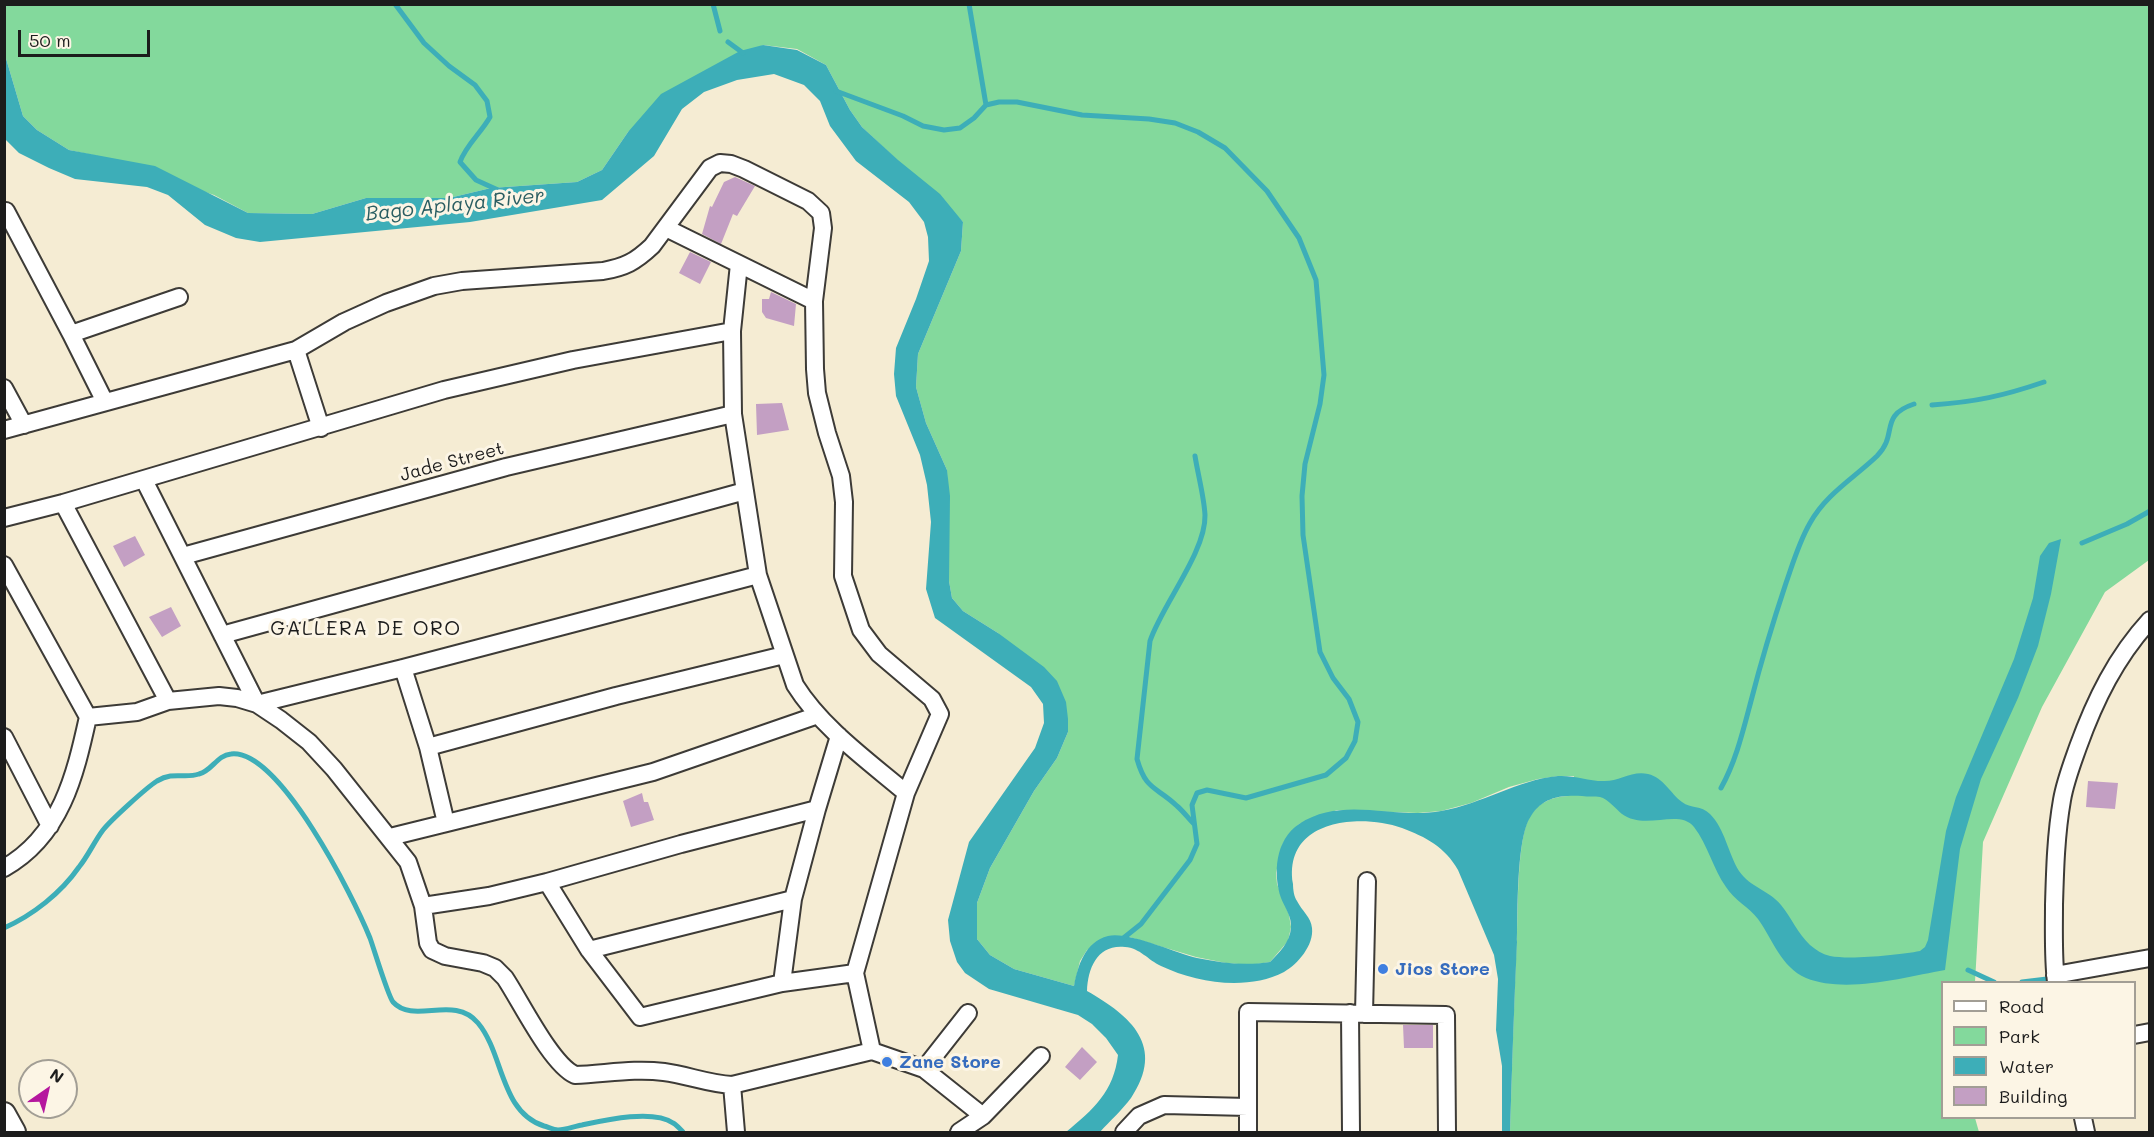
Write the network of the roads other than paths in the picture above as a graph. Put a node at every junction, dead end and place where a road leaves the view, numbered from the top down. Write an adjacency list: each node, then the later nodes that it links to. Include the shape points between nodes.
1 (6, 212): 7 (street)
2 (666, 228): 3 (street); 5 (street, via 710,168 720,163 744,169 808,201 821,213 824,228); 8 (street, via 641,257 625,267 434,286 344,322)
3 (739, 264): 5 (street); 6 (street)
4 (179, 297): 7 (street)
5 (814, 302): 33 (street, via 817,393 841,476 843,576 851,603 861,630 879,654 926,693 940,714)
6 (732, 331): 11 (street); 13 (street, via 573,360 444,390)
7 (71, 334): 10 (street)
8 (296, 350): 10 (street); 13 (street)
9 (4, 388): 12 (street)
10 (105, 402): 12 (street)
11 (733, 414): 16 (street); 19 (street, Jade Street, via 506,467)
12 (24, 425): 14 (street)
13 (321, 428): 15 (street)
14 (4, 430)
15 (144, 480): 17 (street); 19 (street)
16 (745, 491): 21 (street); 23 (street)
17 (63, 503): 18 (street); 26 (street)
18 (4, 518)
19 (183, 556): 23 (street)
20 (4, 565): 29 (street)
21 (758, 574): 24 (street); 25 (street)
22 (2150, 620): 46 (street, via 2108,676 2088,719 2062,797 2055,878)
23 (222, 635): 27 (street)
24 (784, 655): 28 (street, via 795,684); 32 (street)
25 (403, 668): 27 (street); 32 (street)
26 (168, 701): 27 (street, via 219,696); 29 (street, via 137,712)
27 (257, 704): 37 (street, via 309,742)
28 (818, 715): 31 (street); 35 (street, via 652,772)
29 (87, 717): 36 (street, via 76,772)
30 (4, 736): 36 (street)
31 (839, 736): 33 (street); 34 (street)
32 (428, 747): 35 (street)
33 (906, 793): 45 (street)
34 (817, 809): 40 (street); 41 (street)
35 (446, 823): 37 (street)
36 (50, 826): 38 (street, via 32,847)
37 (390, 837): 42 (street, via 408,862)
38 (4, 867)
39 (1366, 881): 49 (street)
40 (547, 882): 42 (street); 43 (street)
41 (793, 899): 43 (street); 47 (street)
42 (423, 906): 53 (street, via 432,950 495,968 555,1058 568,1071 575,1075 664,1072)
43 (590, 950): 47 (street, via 640,1017)
44 (2150, 958): 46 (street)
45 (855, 973): 47 (street); 50 (street)
46 (2056, 979)
47 (782, 983)
48 (969, 1012): 52 (street)
49 (1357, 1013): 54 (street, via 1248,1012); 62 (street); 63 (street, via 1446,1015)
50 (872, 1051): 52 (street); 53 (street)
51 (1041, 1056): 56 (street)
52 (924, 1069): 56 (street)
53 (732, 1085): 58 (street)
54 (1248, 1107): 60 (street, via 1164,1105 1139,1116); 61 (street)
55 (4, 1114): 57 (main road)
56 (983, 1116): 59 (street)
57 (14, 1132)
58 (736, 1132)
59 (959, 1132)
60 (1124, 1132)
61 (1248, 1132)
62 (1351, 1132)
63 (1447, 1132)

